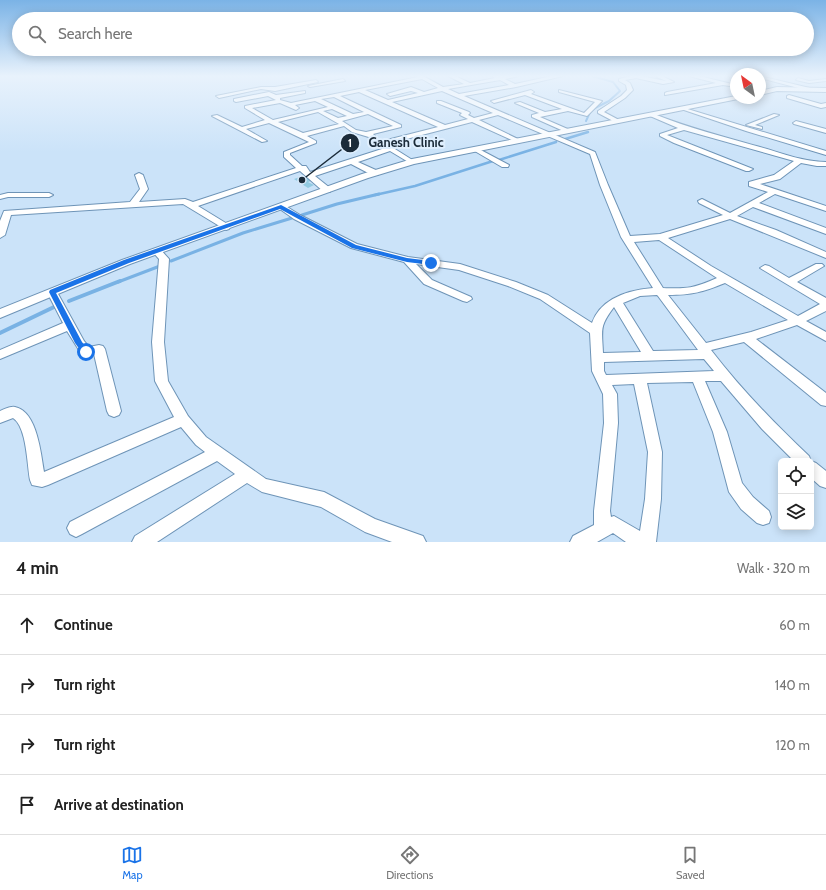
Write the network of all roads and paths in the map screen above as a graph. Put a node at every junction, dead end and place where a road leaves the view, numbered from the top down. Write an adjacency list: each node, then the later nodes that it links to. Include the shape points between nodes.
1 (231, 101): 18 (street)
2 (279, 101): 18 (street)
3 (281, 101): 16 (street)
4 (306, 101): 16 (street)
5 (321, 101): 19 (street)
6 (348, 101): 23 (street)
7 (470, 101): 25 (street)
8 (551, 101): 21 (street)
9 (599, 101): 21 (street, via 585,115)
10 (616, 101): 34 (street, via 600,112)
11 (719, 101): 20 (street)
12 (805, 101): 17 (street)
13 (387, 102): 37 (street)
14 (439, 102): 32 (street, via 467,114 463,115)
15 (518, 103): 26 (street)
16 (290, 105): 24 (street)
17 (826, 105)
18 (247, 107): 33 (street)
19 (332, 107): 22 (street); 30 (street)
20 (683, 108): 27 (street); 42 (street)
21 (569, 109): 26 (street)
22 (319, 111): 24 (street); 31 (street)
23 (369, 112): 30 (street); 43 (street, via 399,126)
24 (309, 113): 33 (street)
25 (500, 114): 32 (street); 45 (street)
26 (545, 114): 40 (street, via 534,116)
27 (652, 114): 34 (street); 38 (street)
28 (776, 115): 42 (street, via 750,125 765,130)
29 (215, 116): 39 (street)
30 (352, 116): 31 (street)
31 (338, 120): 36 (street)
32 (473, 120): 37 (street); 47 (street)
33 (271, 121): 39 (street); 44 (street)
34 (617, 121): 40 (street)
35 (796, 123): 41 (street)
36 (345, 124): 43 (street, via 354,131); 44 (street)
37 (444, 128): 48 (street)
38 (684, 128): 52 (street); 58 (street, via 662,135 690,148)
39 (240, 129): 46 (street)
40 (568, 131): 45 (street)
41 (826, 131)
42 (756, 133): 51 (street)
43 (367, 134): 48 (street)
44 (302, 135): 57 (street, via 314,142 287,152 286,156)
45 (548, 135): 47 (street); 78 (street, via 593,153)
46 (264, 140)
47 (518, 140): 50 (street)
48 (384, 142): 49 (street, via 381,143)
49 (390, 149): 53 (street); 54 (street)
50 (474, 149): 54 (street); 56 (street)
51 (826, 153)
52 (800, 160): 55 (street); 63 (street, via 777,176 752,184)
53 (351, 161): 59 (street); 61 (street)
54 (412, 162): 59 (street)
55 (826, 164)
56 (505, 165)
57 (303, 168): 61 (street); 69 (street)
58 (749, 168)
59 (375, 173): 62 (street)
60 (139, 175): 67 (street, via 144,189)
61 (310, 175): 62 (street)
62 (327, 190): 70 (street)
63 (774, 192): 68 (street); 71 (street)
64 (49, 195): 65 (street)
65 (0, 197)
66 (702, 201): 73 (street)
67 (133, 204): 69 (street, via 185,201); 72 (street)
68 (753, 204): 73 (street); 75 (street)
69 (192, 205): 74 (street)
70 (281, 207): 74 (street); 81 (street, via 354,246)
71 (826, 209)
72 (3, 213): 76 (street)
73 (730, 216): 77 (street); 80 (street)
74 (226, 227): 79 (street)
75 (826, 231)
76 (0, 233)
77 (661, 237): 78 (street); 84 (street)
78 (628, 239): 86 (street)
79 (157, 251): 87 (street); 109 (street, via 164,259 158,342 162,381)
80 (826, 255)
81 (407, 260): 88 (street, via 428,282); 95 (street, via 460,267 512,284 544,297)
82 (819, 266): 85 (street)
83 (765, 268): 85 (street)
84 (726, 278): 86 (street, via 688,292); 93 (street)
85 (789, 282): 90 (street)
86 (660, 290): 89 (street, via 638,293); 98 (street)
87 (52, 292): 92 (street); 94 (street)
88 (467, 299)
89 (616, 301): 95 (street, via 598,321); 100 (street)
90 (826, 303)
91 (826, 306): 93 (street)
92 (0, 314)
93 (799, 321): 96 (street); 97 (street)
94 (69, 325): 99 (street); 107 (street, via 86,352 99,349)
95 (596, 331): 101 (street)
96 (826, 336)
97 (746, 338): 98 (street); 106 (street)
98 (705, 351): 100 (street); 102 (street)
99 (0, 355)
100 (650, 356): 101 (street)
101 (597, 358): 104 (street, via 598,371)
102 (724, 376): 103 (street); 111 (street, via 767,425)
103 (697, 377): 105 (street); 115 (street, via 720,432 735,487 747,503)
104 (603, 380): 105 (street); 117 (street, via 610,394 611,423 602,511)
105 (640, 380): 122 (street, via 655,452 653,500)
106 (826, 401)
107 (114, 411)
108 (0, 417): 109 (street, via 12,413 20,416 32,445 38,480)
109 (182, 420): 110 (street, via 201,441)
110 (217, 453): 113 (street); 116 (street)
111 (801, 458)
112 (814, 471): 114 (street)
113 (247, 475): 118 (street); 119 (street, via 262,485 324,500 371,526)
114 (826, 481)
115 (763, 517)
116 (76, 528)
117 (603, 530): 120 (street); 121 (street, via 614,524)
118 (141, 542)
119 (417, 542)
120 (579, 542)
121 (642, 542)
122 (647, 542)

